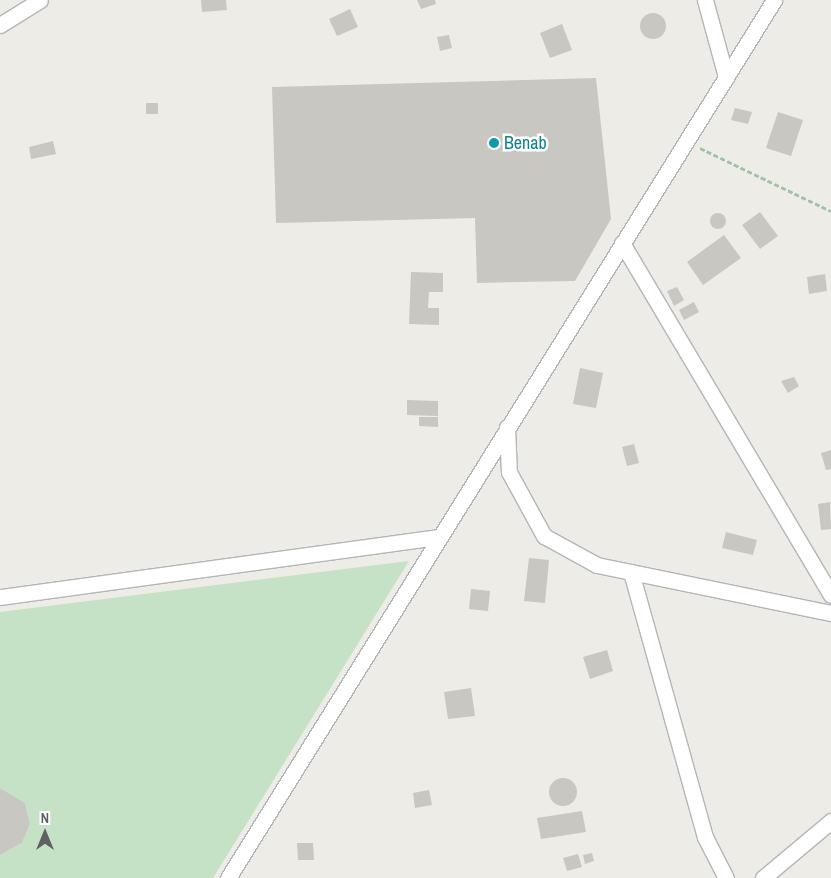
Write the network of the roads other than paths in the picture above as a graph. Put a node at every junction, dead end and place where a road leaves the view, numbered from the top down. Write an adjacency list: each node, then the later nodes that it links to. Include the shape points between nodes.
1 (40, 0): 4 (street)
2 (705, 0): 5 (street)
3 (774, 0): 5 (street)
4 (0, 25)
5 (726, 77): 6 (street)
6 (622, 243): 7 (street); 10 (street)
7 (508, 427): 8 (street); 9 (street, via 509,472 544,536 597,565)
8 (439, 537): 11 (street); 14 (street)
9 (631, 572): 12 (street); 15 (street, via 705,837)
10 (831, 595)
11 (0, 597)
12 (831, 613)
13 (831, 820): 16 (street)
14 (228, 878)
15 (726, 878)
16 (763, 878)

